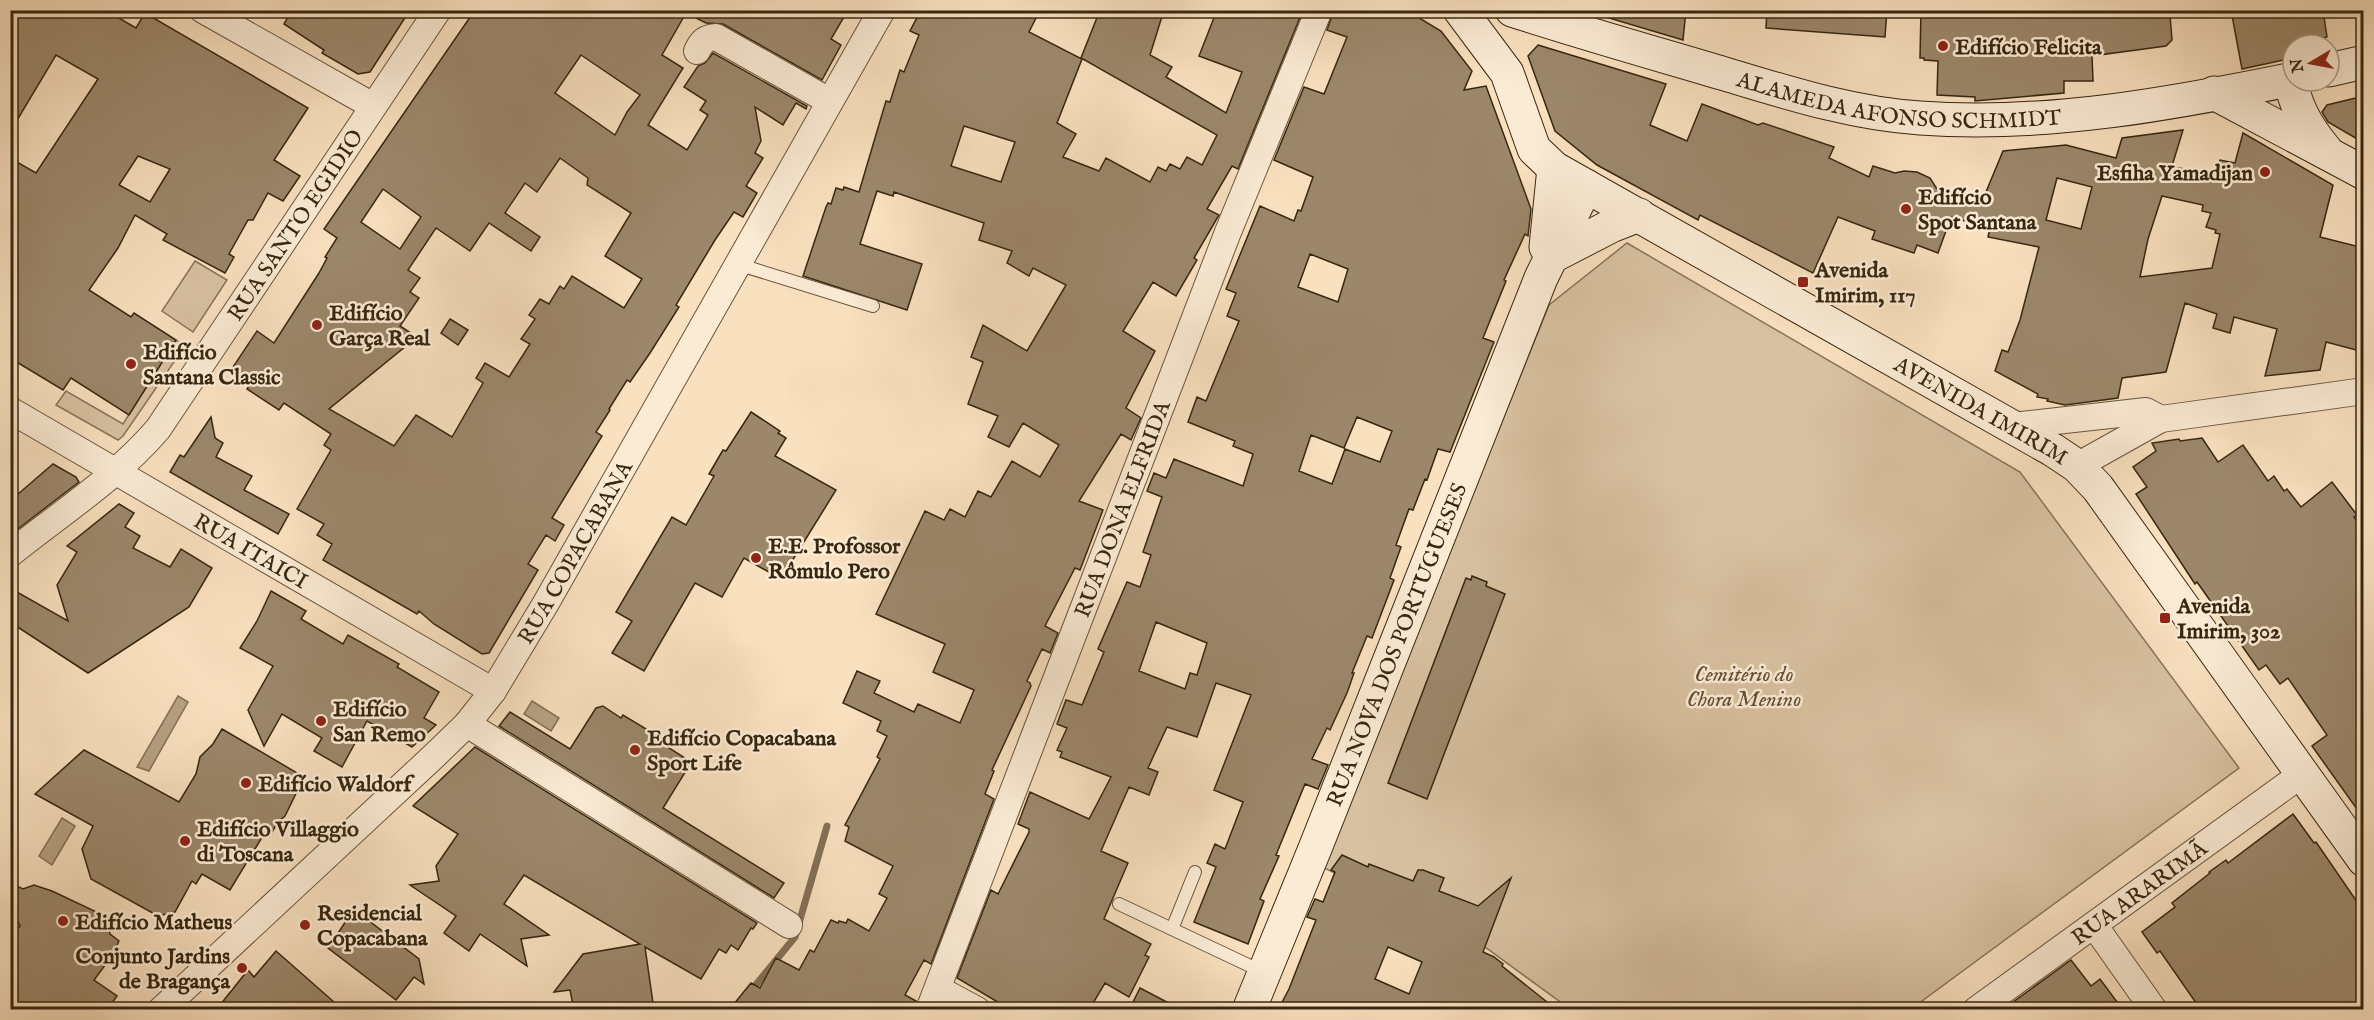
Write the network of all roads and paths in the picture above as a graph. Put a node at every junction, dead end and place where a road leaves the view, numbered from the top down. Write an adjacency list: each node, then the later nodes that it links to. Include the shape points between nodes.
1 (203, 10): 15 (street)
2 (438, 10): 15 (street, RUA SANTO EGIDIO)
3 (882, 10): 14 (street, RUA COPACABANA)
4 (1319, 10): 41 (street, RUA DONA ELFRIDA, via 1228,232)
5 (1460, 10): 10 (main road, AVENIDA IMIRIM)
6 (1517, 12): 10 (main road, AVENIDA IMIRIM); 12 (main road, ALAMEDA AFONSO SCHMIDT, via 1787,92 1917,118 1993,121 2111,111)
7 (697, 51): 14 (street, via 702,42 716,37)
8 (2364, 62): 9 (main road)
9 (2341, 67)
10 (1507, 73): 17 (main road, AVENIDA IMIRIM, via 1534,149)
11 (2281, 81): 12 (main road, ALAMEDA AFONSO SCHMIDT)
12 (2214, 93): 16 (main road)
13 (2293, 93): 16 (main road, via 2301,114)
14 (829, 101): 21 (street, RUA COPACABANA)
15 (373, 106): 29 (street, RUA SANTO EGIDIO, via 159,429)
16 (2329, 153): 18 (main road)
17 (1554, 168): 19 (main road, AVENIDA IMIRIM); 22 (main road, RUA NOVA DOS PORTUGUESES)
18 (2364, 173)
19 (1586, 186): 20 (main road, AVENIDA IMIRIM); 22 (main road, RUA NOVA DOS PORTUGUESES)
20 (1639, 215): 22 (main road, via 1611,226); 27 (main road, AVENIDA IMIRIM)
21 (737, 264): 23 (lane); 31 (street, RUA COPACABANA)
22 (1546, 268): 40 (main road, RUA NOVA DOS PORTUGUESES)
23 (873, 306)
24 (2364, 391): 26 (street)
25 (10, 410): 29 (street, RUA ITAICI)
26 (2161, 419): 27 (street, via 2146,411); 28 (street)
27 (2012, 426): 28 (main road, AVENIDA IMIRIM)
28 (2078, 466): 33 (main road, AVENIDA IMIRIM, via 2098,488)
29 (115, 471): 30 (street, RUA SANTO EGIDIO); 31 (street, RUA ITAICI)
30 (10, 554)
31 (493, 691): 32 (street, RUA COPACABANA)
32 (467, 724): 38 (street); 42 (street, RUA COPACABANA)
33 (2302, 774): 34 (main road, AVENIDA IMIRIM); 37 (street, RUA ARARIMÃ)
34 (2359, 845)
35 (1195, 872): 39 (lane)
36 (1119, 903): 39 (lane)
37 (2094, 925): 45 (street, RUA ARARIMÃ); 46 (street)
38 (789, 926)
39 (1172, 929): 40 (lane)
40 (1264, 973): 44 (main road, RUA NOVA DOS PORTUGUESES)
41 (933, 999): 43 (street)
42 (161, 1010)
43 (976, 1010)
44 (1249, 1010)
45 (1976, 1010)
46 (2154, 1010)

